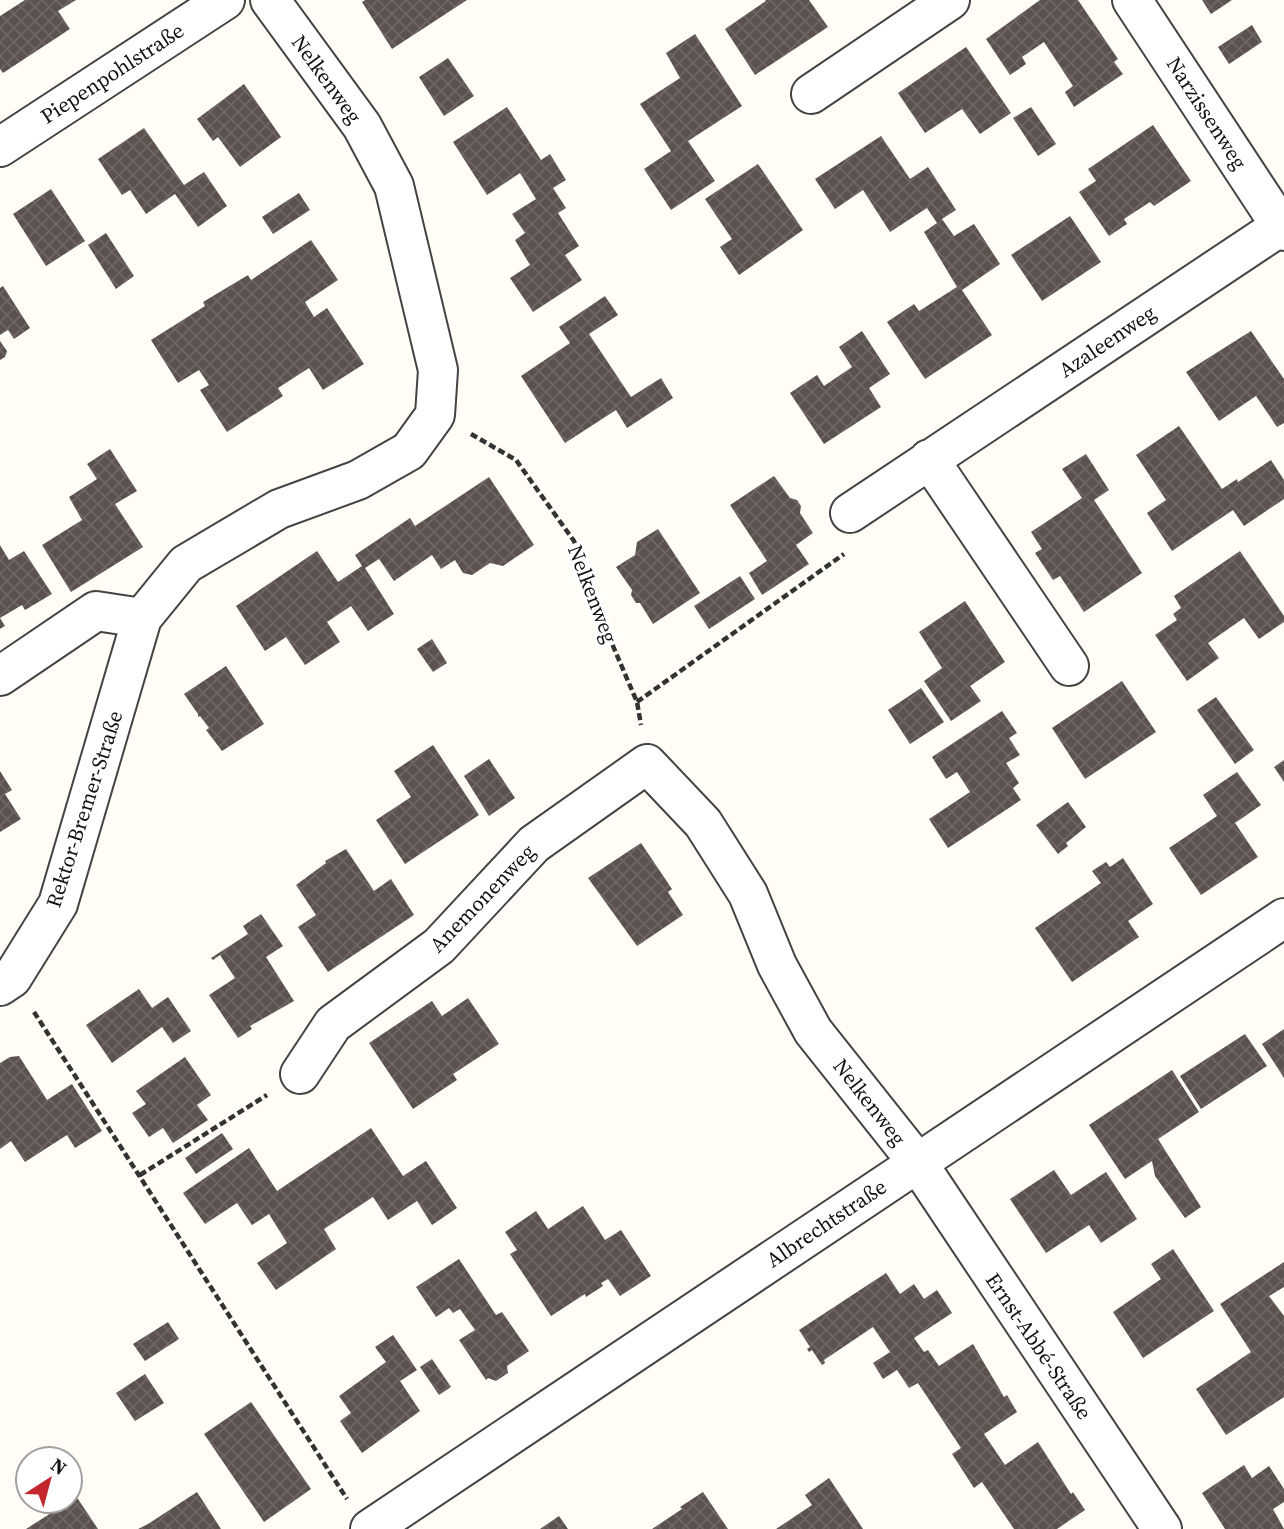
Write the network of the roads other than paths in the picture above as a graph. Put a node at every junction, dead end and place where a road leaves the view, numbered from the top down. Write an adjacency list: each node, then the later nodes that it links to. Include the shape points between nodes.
1 (225, 0): 6 (street, Piepenpohlstraße)
2 (270, 0): 8 (street, Nelkenweg, via 362,126 394,186 438,370)
3 (950, 0): 5 (street)
4 (1132, 0): 7 (street, Narzissenweg)
5 (811, 94)
6 (0, 147)
7 (1283, 227): 9 (street, Azaleenweg)
8 (435, 415): 11 (street, Rektor-Bremer-Straße, via 409,451 358,480 279,509 186,564)
9 (929, 459): 10 (street, Azaleenweg); 12 (street)
10 (850, 513)
11 (142, 618): 13 (street, via 96,611); 16 (street, Rektor-Bremer-Straße, via 58,904)
12 (1069, 666)
13 (0, 676)
14 (647, 764): 17 (street, Anemonenweg, via 534,844 439,946 333,1024); 18 (street, Nelkenweg, via 703,823 748,894 777,965 813,1031)
15 (1284, 918): 18 (street, Albrechtstraße)
16 (6, 982)
17 (300, 1074)
18 (917, 1162): 19 (street, Albrechtstraße); 20 (street, Ernst-Abbé-Straße)
19 (361, 1518)
20 (1162, 1529)

